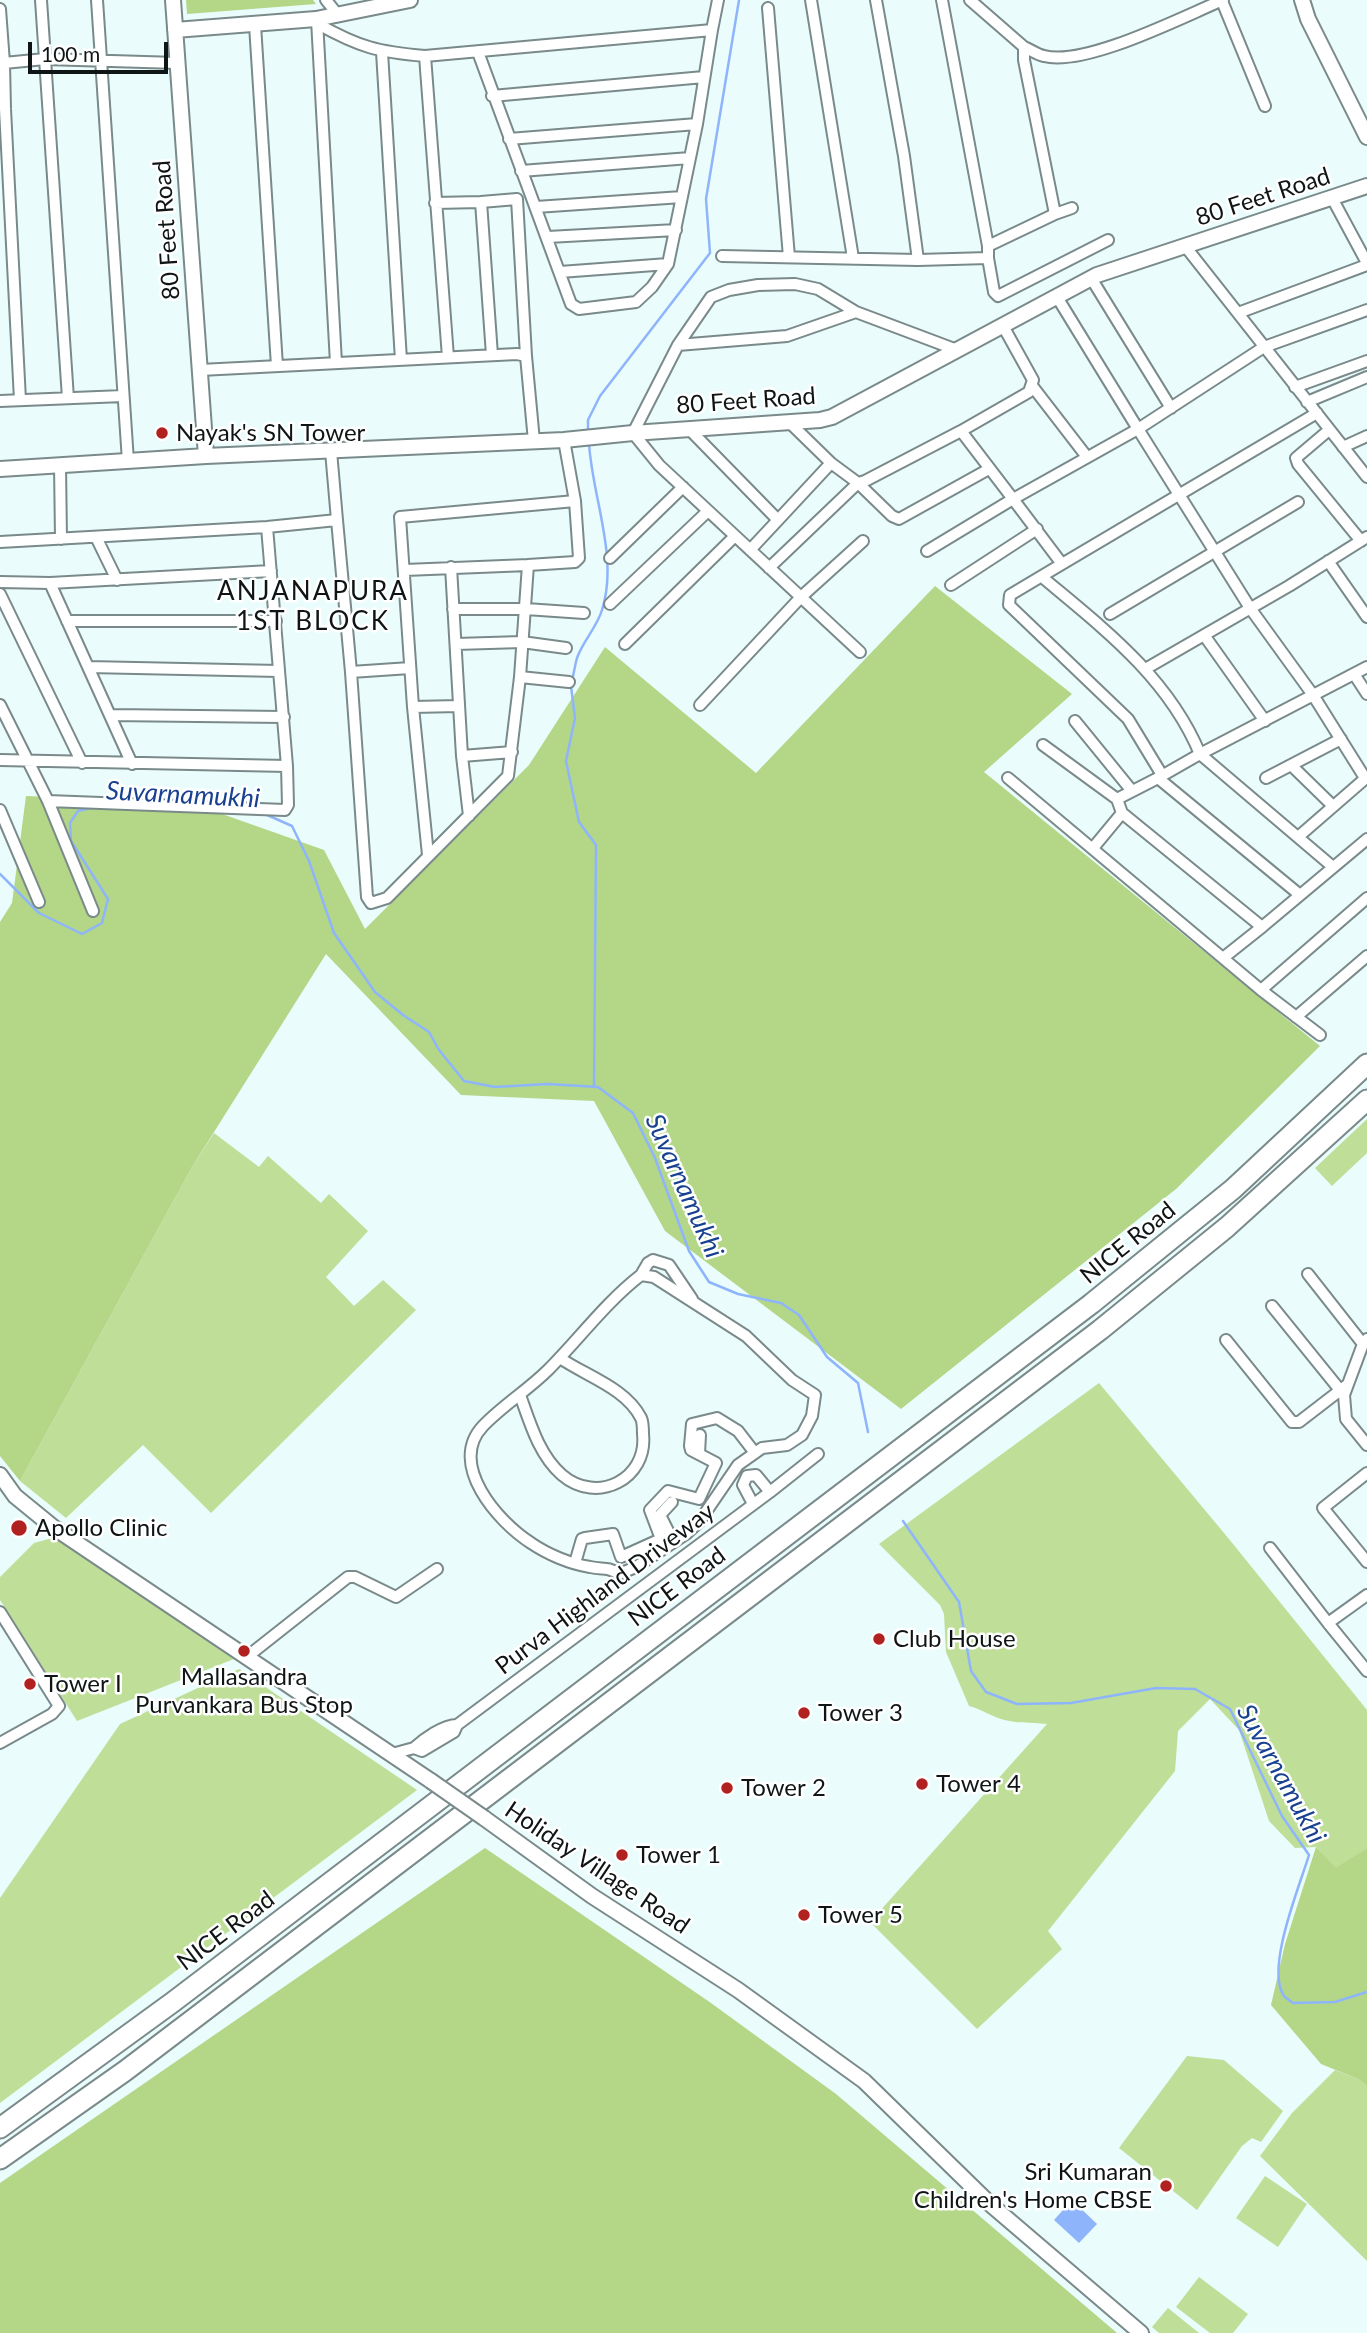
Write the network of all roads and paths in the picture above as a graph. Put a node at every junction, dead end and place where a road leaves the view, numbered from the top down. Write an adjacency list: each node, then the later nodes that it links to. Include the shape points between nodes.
1 (41, 0): 24 (street)
2 (97, 0): 25 (street)
3 (173, 0): 18 (street, 80 Feet Road)
4 (326, 0): 15 (street)
5 (410, 0): 15 (street)
6 (718, 0): 19 (street)
7 (810, 0): 52 (street)
8 (876, 0): 53 (street)
9 (942, 0): 49 (street)
10 (970, 0): 20 (street)
11 (1222, 0): 20 (street, via 1096,53 1064,58); 30 (street)
12 (1302, 0): 33 (street)
13 (768, 8): 51 (street)
14 (0, 9): 26 (street)
15 (338, 15): 16 (street)
16 (317, 22): 17 (street); 21 (street); 71 (street)
17 (255, 25): 18 (street); 72 (street)
18 (175, 30): 27 (street, 80 Feet Road)
19 (712, 30): 22 (street); 28 (street)
20 (1024, 47): 44 (street)
21 (383, 52): 23 (street); 69 (street)
22 (478, 52): 23 (street); 29 (street)
23 (425, 56): 41 (street)
24 (45, 60): 25 (street); 26 (street); 78 (street)
25 (101, 61): 27 (street); 77 (street)
26 (4, 63): 31 (street)
27 (177, 63): 73 (street, 80 Feet Road)
28 (704, 77): 29 (street); 32 (street)
29 (492, 96): 34 (street)
30 (1265, 106)
31 (2, 108): 79 (street)
32 (697, 124): 34 (street); 35 (street)
33 (1367, 137)
34 (509, 139): 36 (street)
35 (690, 158): 36 (street); 38 (street)
36 (521, 171): 42 (street)
37 (1367, 186): 39 (street, 80 Feet Road)
38 (682, 197): 42 (street); 45 (street)
39 (1332, 198): 48 (street, 80 Feet Road); 55 (street)
40 (481, 202): 41 (street); 66 (street); 67 (street, via 517,199)
41 (435, 203): 68 (street)
42 (536, 207): 46 (street)
43 (1072, 208): 44 (street)
44 (1055, 214): 49 (street)
45 (676, 230): 46 (street); 54 (street)
46 (548, 237): 56 (street)
47 (1108, 240): 49 (street, via 998,296)
48 (1185, 246): 57 (street, 80 Feet Road); 61 (street)
49 (988, 252): 53 (street)
50 (722, 256): 51 (street)
51 (789, 257): 52 (street)
52 (853, 258): 53 (street)
53 (918, 260)
54 (668, 264): 56 (street); 56 (street, via 636,302 579,309 571,304)
55 (1367, 264): 61 (street)
56 (560, 272)
57 (1091, 278): 58 (street, 80 Feet Road); 82 (street)
58 (1057, 297): 62 (street, 80 Feet Road); 86 (street)
59 (1367, 310): 64 (street)
60 (856, 312): 63 (street, via 787,336); 63 (street, via 818,289 795,284 729,290 711,297); 65 (street)
61 (1238, 313): 64 (street)
62 (1003, 326): 65 (street, 80 Feet Road); 75 (street)
63 (678, 345): 89 (street)
64 (1264, 347): 76 (street); 82 (street)
65 (957, 350): 84 (street, 80 Feet Road, via 832,417)
66 (492, 355): 67 (street); 68 (street)
67 (526, 356): 92 (street)
68 (448, 357): 69 (street)
69 (401, 360): 71 (street)
70 (1367, 361): 76 (street)
71 (336, 363): 72 (street)
72 (277, 366): 73 (street)
73 (200, 370): 95 (street, 80 Feet Road)
74 (1367, 376): 81 (street)
75 (1033, 387): 88 (street); 96 (street)
76 (1295, 387): 81 (street)
77 (123, 396): 78 (street); 97 (street)
78 (68, 398): 79 (street)
79 (20, 400): 80 (street)
80 (0, 401)
81 (1307, 402): 83 (street)
82 (1171, 408): 86 (street)
83 (1317, 414): 87 (street); 105 (street)
84 (790, 423): 85 (street, 80 Feet Road); 98 (street)
85 (689, 429): 89 (street, 80 Feet Road); 111 (street)
86 (1138, 429): 96 (street); 105 (street)
87 (1329, 430): 93 (street); 116 (street, via 1296,458 1298,464)
88 (961, 431): 101 (street); 103 (street)
89 (633, 433): 91 (street, 80 Feet Road); 104 (street)
90 (1367, 436): 93 (street)
91 (564, 440): 92 (street, 80 Feet Road); 107 (street)
92 (534, 441): 94 (street, 80 Feet Road)
93 (1343, 447): 102 (street)
94 (331, 451): 95 (street, 80 Feet Road); 110 (street)
95 (206, 456): 97 (street, 80 Feet Road)
96 (1087, 457): 106 (street)
97 (128, 461): 99 (street, 80 Feet Road)
98 (831, 463): 103 (street); 111 (street)
99 (60, 465): 100 (street, 80 Feet Road); 117 (street)
100 (0, 469)
101 (989, 469): 103 (street, via 899,519); 106 (street)
102 (1367, 477)
103 (858, 483): 128 (street)
104 (683, 487): 109 (street); 123 (street)
105 (1180, 495): 122 (street); 125 (street)
106 (1013, 499): 113 (street); 121 (street)
107 (575, 501): 126 (street, via 579,558); 129 (street, via 400,517)
108 (1298, 502): 122 (street)
109 (708, 511): 114 (street); 138 (street)
110 (337, 520): 112 (street); 158 (street)
111 (778, 520): 120 (street)
112 (267, 527): 115 (street); 130 (street)
113 (1037, 529): 125 (street); 135 (street)
114 (735, 536): 120 (street); 150 (street)
115 (96, 537): 117 (street); 132 (street)
116 (1365, 538): 124 (street)
117 (61, 540): 119 (street)
118 (863, 541): 137 (street)
119 (0, 542)
120 (750, 550): 128 (street)
121 (928, 551)
122 (1216, 552): 139 (street); 143 (street)
123 (610, 558)
124 (1328, 561): 139 (street); 144 (street)
125 (1062, 564): 131 (street)
126 (528, 565): 127 (street); 141 (street)
127 (451, 567): 129 (street); 140 (street)
128 (769, 568): 137 (street)
129 (405, 570): 155 (street)
130 (271, 571): 132 (street); 146 (street)
131 (1042, 577): 156 (street); 183 (street, via 1010,595 1009,604 1128,719)
132 (117, 580): 134 (street)
133 (0, 582): 134 (street)
134 (50, 583): 145 (street)
135 (951, 584)
136 (0, 594): 179 (street)
137 (801, 597): 152 (street); 165 (street)
138 (610, 604)
139 (1250, 608): 147 (street); 163 (street)
140 (453, 609): 141 (street); 149 (street)
141 (526, 609): 142 (street); 148 (street)
142 (584, 613)
143 (1110, 614)
144 (1367, 617)
145 (67, 621): 146 (street); 153 (street)
146 (276, 621): 157 (street)
147 (1204, 635): 156 (street); 171 (street)
148 (522, 642): 149 (street); 151 (street); 160 (street)
149 (456, 645): 166 (street)
150 (625, 645)
151 (566, 648)
152 (860, 652)
153 (88, 667): 157 (street); 168 (street)
154 (1367, 667): 159 (street)
155 (410, 668): 158 (street); 167 (street)
156 (1147, 668): 175 (street)
157 (279, 671): 169 (street)
158 (351, 671): 197 (street, via 371,902 387,898)
159 (1354, 674): 162 (street); 163 (street)
160 (520, 677): 161 (street); 174 (street)
161 (569, 682)
162 (1367, 694)
163 (1314, 695): 171 (street); 172 (street)
164 (0, 705): 178 (street)
165 (700, 705)
166 (459, 706): 167 (street); 176 (street)
167 (413, 707): 197 (street)
168 (110, 715): 169 (street); 180 (street)
169 (284, 717): 182 (street)
170 (1075, 721): 187 (street)
171 (1265, 721): 175 (street)
172 (1341, 739): 181 (street); 186 (street)
173 (1043, 745): 188 (street)
174 (512, 752): 176 (street); 193 (street, via 508,776)
175 (1200, 754): 183 (street); 194 (street)
176 (462, 756): 193 (street)
177 (0, 760): 178 (street)
178 (26, 761): 179 (street); 189 (street)
179 (82, 763): 180 (street)
180 (132, 764): 182 (street)
181 (1291, 765): 185 (street); 190 (street)
182 (286, 766): 189 (street, via 285,810)
183 (1160, 776): 187 (street); 199 (street)
184 (1008, 778): 196 (street)
185 (1266, 778)
186 (1366, 778): 190 (street)
187 (1132, 791): 188 (street)
188 (1117, 799): 192 (street)
189 (48, 802): 202 (street)
190 (1333, 806): 194 (street)
191 (0, 810): 201 (street)
192 (1122, 813): 196 (street); 203 (street)
193 (469, 816): 197 (street)
194 (1298, 837): 198 (street)
195 (1367, 839): 198 (street)
196 (1093, 848): 205 (street)
197 (428, 855)
198 (1333, 867): 199 (street)
199 (1300, 895): 203 (street)
200 (1367, 898): 206 (street)
201 (39, 902)
202 (93, 911)
203 (1262, 927): 205 (street)
204 (1367, 956): 207 (street)
205 (1223, 958): 206 (street)
206 (1261, 990): 207 (street)
207 (1296, 1017): 208 (street)
208 (1320, 1035)
209 (1367, 1064): 246 (highway, NICE Road, via 1233,1189 1091,1304)
210 (1367, 1100): 247 (highway, NICE Road, via 1227,1227 1100,1330 144,2056)
211 (1308, 1274): 216 (street)
212 (640, 1275): 213 (street, Purva Highland Driveway, via 654,1277); 213 (street, via 653,1260 669,1265); 217 (street, Purva Highland Driveway)
213 (695, 1304): 224 (street, Purva Highland Driveway, via 746,1336 792,1380 815,1395 803,1435 787,1445)
214 (1272, 1306): 218 (street)
215 (1226, 1340): 218 (street, via 1292,1422 1299,1422)
216 (1365, 1342): 218 (street)
217 (560, 1358): 219 (street, Purva Highland Driveway); 219 (street, via 607,1383 642,1419 644,1442 630,1474 600,1489 564,1477 532,1431)
218 (1343, 1388): 221 (street, via 1346,1419)
219 (520, 1395): 237 (street, Purva Highland Driveway, via 481,1427 471,1447 470,1463 481,1493 500,1518 530,1543)
220 (1367, 1424): 221 (street)
221 (1357, 1433): 223 (street)
222 (700, 1435): 225 (street)
223 (1367, 1445)
224 (754, 1453): 225 (street, via 737,1431 717,1418 692,1424 690,1446); 227 (street, Purva Highland Driveway)
225 (699, 1454): 234 (street, via 716,1463 699,1499 668,1491 650,1510)
226 (818, 1454): 231 (street)
227 (738, 1465): 229 (street); 237 (street, Purva Highland Driveway, via 699,1522 636,1567 619,1574 607,1567)
228 (1367, 1473): 236 (street, via 1324,1508)
229 (747, 1476): 231 (street, via 756,1475); 233 (street, Purva Highland Driveway, via 743,1485)
230 (4, 1487): 242 (street, Holiday Village Road, via 53,1527)
231 (770, 1492): 233 (street)
232 (671, 1502): 234 (street, via 660,1515 670,1535)
233 (753, 1504): 245 (street, Purva Highland Driveway, via 457,1725)
234 (661, 1539): 237 (street, via 621,1557 613,1534 585,1538)
235 (1270, 1548): 241 (street)
236 (1367, 1562)
237 (575, 1563)
238 (437, 1569): 242 (street, via 396,1597 348,1577)
239 (1367, 1595): 241 (street)
240 (0, 1612): 244 (street, via 59,1706)
241 (1328, 1623): 243 (street)
242 (248, 1656): 245 (street, Holiday Village Road)
243 (1367, 1671)
244 (0, 1743)
245 (392, 1754): 248 (street, Holiday Village Road, bridge, via 864,2081 989,2204)
246 (0, 2128)
247 (0, 2159)
248 (1141, 2333)

